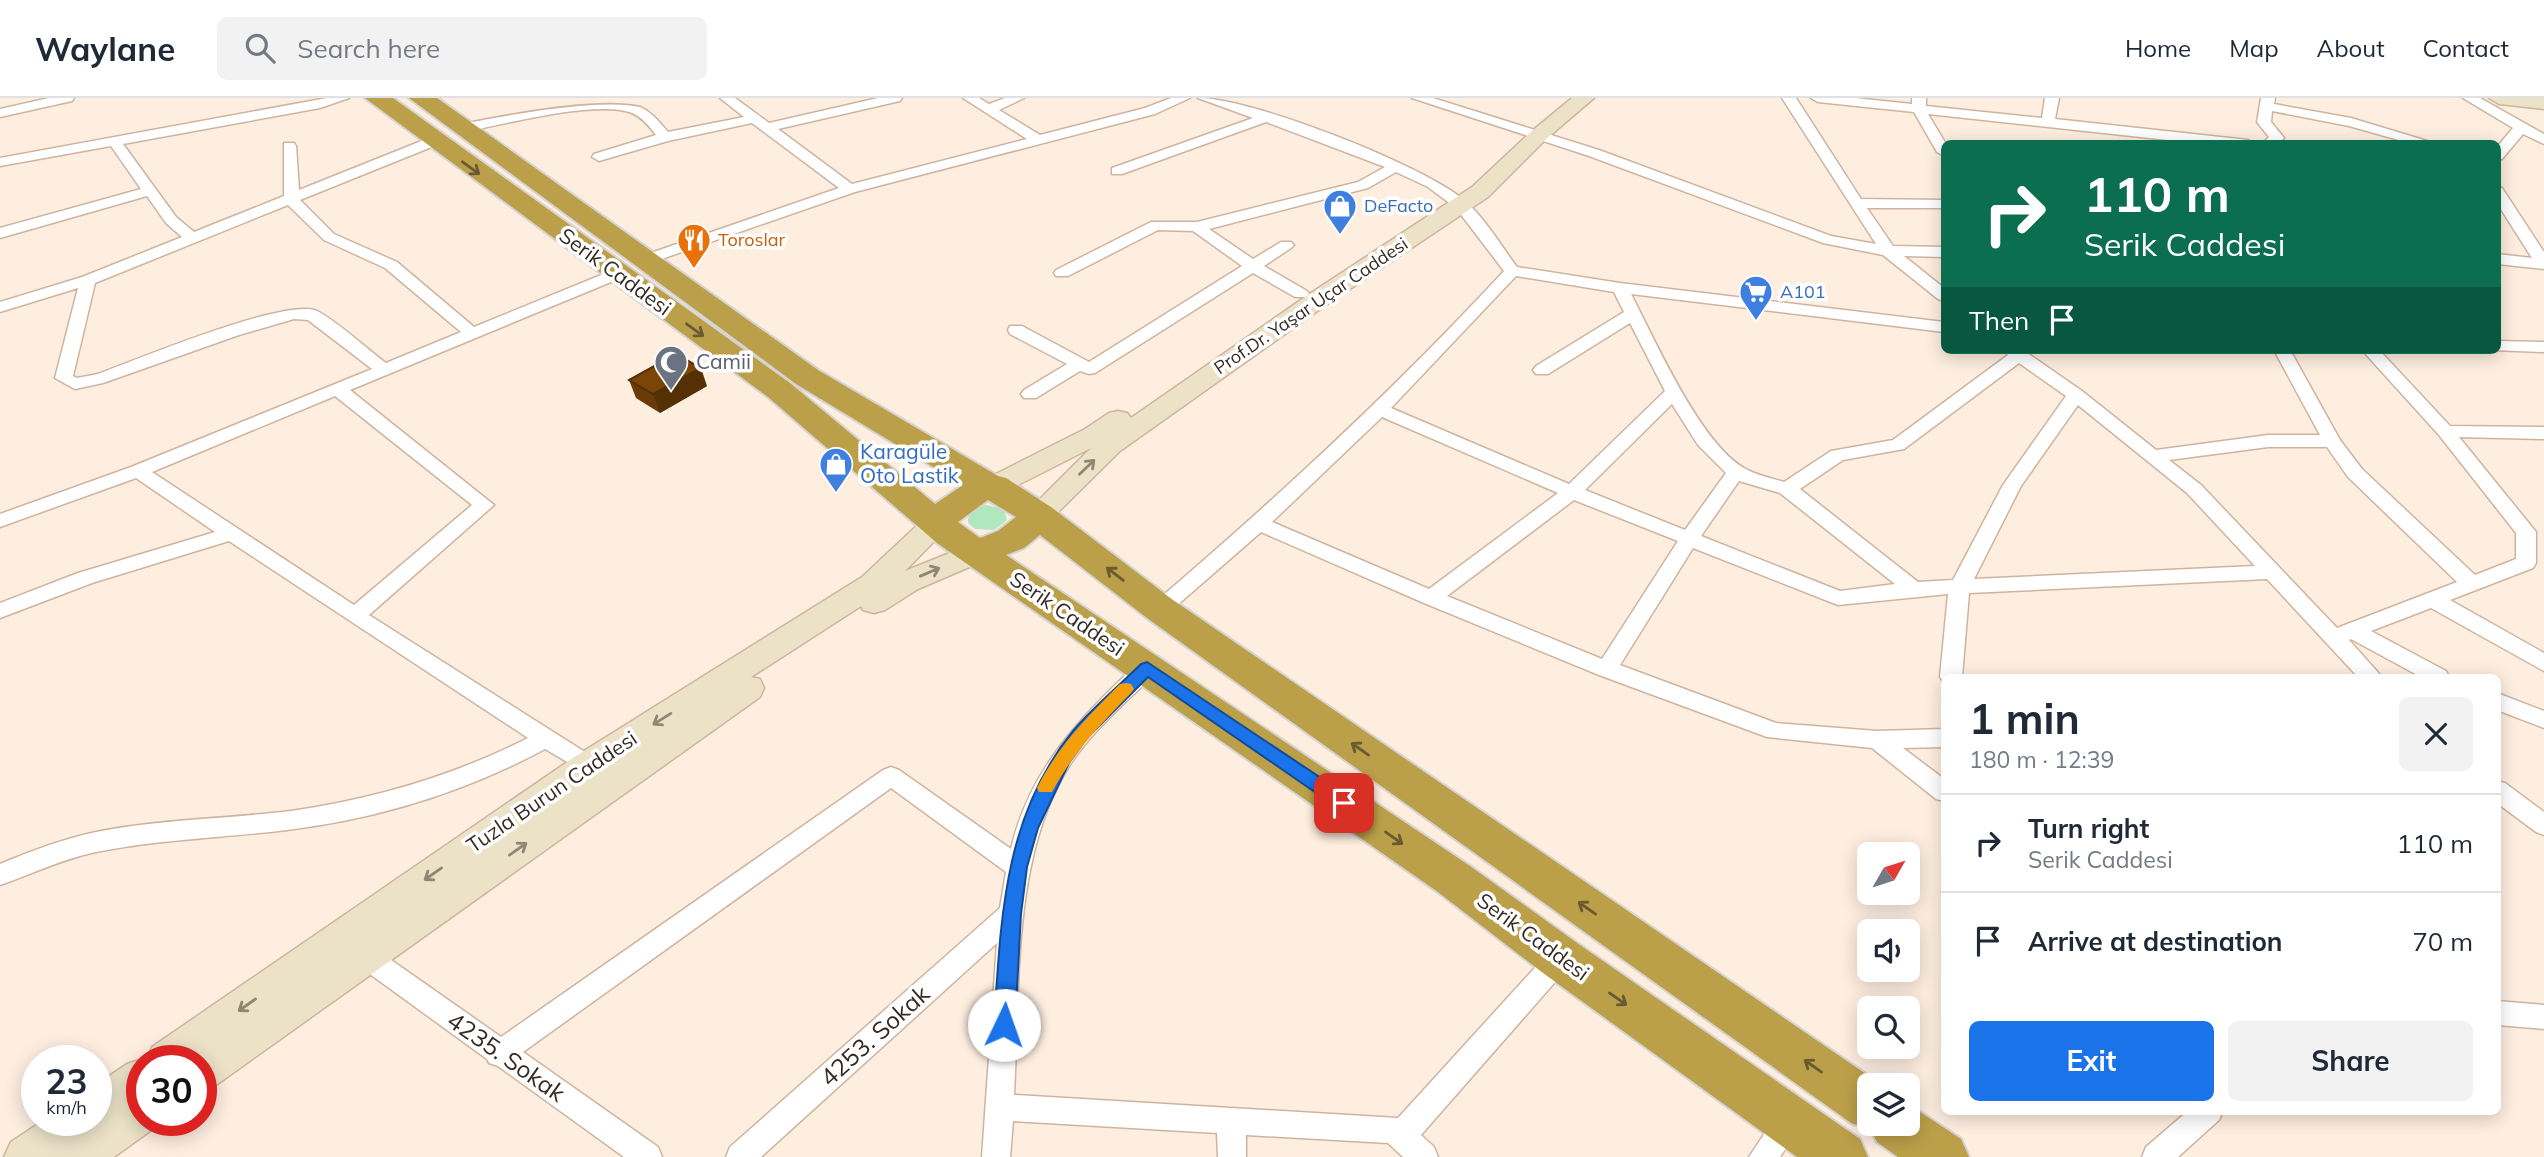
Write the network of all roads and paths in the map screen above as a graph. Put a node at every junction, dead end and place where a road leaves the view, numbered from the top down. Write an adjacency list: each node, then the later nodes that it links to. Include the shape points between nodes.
1 (66, 98): 23 (street)
2 (342, 98): 36 (street)
3 (377, 98): 29 (highway, Serik Caddesi)
4 (421, 98): 29 (highway, Serik Caddesi)
5 (727, 98): 26 (street)
6 (895, 98): 26 (street)
7 (970, 98): 22 (street)
8 (1017, 98): 22 (street)
9 (1183, 98): 32 (street)
10 (1205, 98): 24 (street)
11 (1419, 98): 28 (street)
12 (1584, 98): 28 (main road)
13 (1789, 98): 49 (street)
14 (1818, 98): 21 (street)
15 (2052, 98): 25 (street)
16 (2470, 98): 27 (street)
17 (2500, 98): 20 (main road)
18 (599, 101): 29 (street); 30 (street, via 636,109)
19 (2266, 102): 33 (street, via 2264,122); 34 (street)
20 (2544, 103)
21 (1919, 104): 25 (street); 38 (street)
22 (989, 109): 32 (street)
23 (0, 113)
24 (1265, 118): 42 (street); 43 (street)
25 (2048, 123): 31 (street)
26 (759, 124): 30 (street); 44 (street)
27 (2521, 127): 35 (street); 39 (street)
28 (1532, 133): 48 (main road); 55 (street, via 1828,240)
29 (449, 134): 47 (street); 60 (highway, Serik Caddesi)
30 (665, 138): 40 (street)
31 (2171, 139)
32 (1038, 140): 44 (street)
33 (2274, 140)
34 (2416, 140)
35 (2544, 140)
36 (114, 141): 41 (street); 45 (street)
37 (289, 146): 47 (street)
38 (1941, 146)
39 (2501, 151)
40 (599, 157)
41 (0, 162)
42 (1396, 166): 48 (street); 51 (street, via 1363,186)
43 (1117, 172)
44 (850, 190): 60 (street)
45 (149, 191): 52 (street); 53 (street)
46 (2501, 197): 58 (street)
47 (292, 200): 53 (street); 71 (street, via 329,237 391,265)
48 (1456, 200): 61 (street); 65 (main road); 95 (main road, Prof.Dr. Yaşar Uçar Caddesi, one-way to 48, via 1110,445)
49 (1856, 203): 50 (street); 55 (street)
50 (1941, 204)
51 (1197, 227): 59 (street); 62 (street, via 1156,225)
52 (0, 233)
53 (193, 239): 63 (street)
54 (1286, 245): 59 (street)
55 (1888, 251): 56 (street); 66 (street)
56 (1941, 252)
57 (2501, 259): 58 (street)
58 (2544, 264)
59 (1253, 266): 65 (street); 78 (street, via 1089,369)
60 (632, 267): 71 (street); 92 (highway, Serik Caddesi); 97 (highway, Serik Caddesi, one-way to 97)
61 (1512, 271): 64 (street); 85 (street, via 1443,349)
62 (1062, 273)
63 (88, 280): 67 (street); 79 (street, via 64,378 75,384 103,379 293,314 312,314)
64 (1620, 288): 68 (street); 69 (street)
65 (1301, 294): 92 (main road, via 1095,435)
66 (1941, 294)
67 (0, 307)
68 (1633, 314): 80 (street); 82 (street)
69 (1941, 327)
70 (1016, 330): 78 (street)
71 (472, 334): 79 (street)
72 (2501, 346): 73 (street)
73 (2544, 346)
74 (2012, 354): 93 (street, via 1898,445 1838,455)
75 (2018, 354): 84 (street)
76 (2284, 354): 88 (street)
77 (2374, 354): 86 (street)
78 (1079, 364): 83 (street)
79 (383, 369): 81 (street)
80 (1542, 370)
81 (337, 389): 90 (street); 111 (street, via 484,505)
82 (1675, 391): 91 (street, via 1712,452); 94 (street)
83 (1030, 394)
84 (2076, 395): 89 (street); 105 (street, via 2012,485)
85 (1380, 410): 94 (street); 98 (street)
86 (2445, 431): 87 (street); 102 (street, via 2526,532)
87 (2544, 433)
88 (2332, 441): 89 (street, via 2268,441); 104 (street, via 2355,473)
89 (2152, 456): 103 (street, via 2194,489)
90 (138, 471): 96 (street); 99 (street)
91 (1736, 472): 93 (street); 100 (street)
92 (993, 486): 95 (highway, Serik Caddesi); 97 (highway, via 955,503)
93 (1787, 489): 106 (street)
94 (1572, 492): 100 (street); 107 (street)
95 (1038, 515): 101 (highway, via 1009,543); 109 (highway, Serik Caddesi, one-way to 95)
96 (0, 521)
97 (936, 524): 101 (highway, Serik Caddesi); 124 (main road, Tuzla Burun Caddesi, one-way to 124, via 873,584)
98 (1261, 524): 107 (street); 109 (street)
99 (229, 534): 110 (street, via 85,578); 111 (street)
100 (1689, 539): 106 (street, via 1838,598); 115 (street)
101 (976, 552): 114 (highway, Serik Caddesi); 131 (main road, Tuzla Burun Caddesi, one-way to 101, via 894,589)
102 (2535, 566): 104 (street)
103 (2273, 572): 105 (street); 112 (street)
104 (2472, 584): 108 (street)
105 (1959, 588): 106 (street); 116 (street)
106 (1914, 589)
107 (1431, 598): 115 (street)
108 (2432, 599): 112 (street); 113 (street)
109 (1160, 609): 138 (highway, Serik Caddesi, one-way to 109)
110 (0, 611)
111 (355, 616): 122 (street)
112 (2343, 634): 117 (street); 118 (street)
113 (2544, 663)
114 (1147, 668): 128 (street, via 1080,734 1062,759 1028,828); 132 (highway, Serik Caddesi, one-way to 132, via 1454,879)
115 (1607, 669): 123 (street, via 1775,731)
116 (1951, 674)
117 (2369, 674)
118 (2431, 674)
119 (2501, 703): 120 (street)
120 (2544, 720)
121 (1941, 738): 123 (street)
122 (545, 739): 124 (street); 129 (street, via 465,778 403,798 317,817 98,842)
123 (1877, 740): 125 (street)
124 (588, 765): 135 (main road, Tuzla Burun Caddesi, one-way to 135)
125 (1941, 790)
126 (2501, 793): 127 (street)
127 (2544, 825)
128 (1018, 867): 130 (street); 136 (street, via 891,776)
129 (0, 875)
130 (1011, 914): 139 (street); 149 (street, 4253. Sokak)
131 (365, 956): 136 (street, 4235. Sokak); 137 (main road, Tuzla Burun Caddesi)
132 (1560, 958): 141 (highway, Serik Caddesi, one-way to 141); 144 (street)
133 (2501, 1013): 134 (street)
134 (2544, 1017)
135 (188, 1045)
136 (499, 1054): 148 (street, 4235. Sokak)
137 (217, 1060)
138 (1857, 1097)
139 (999, 1107): 143 (street); 150 (street)
140 (2204, 1115): 156 (street)
141 (1790, 1120): 153 (street); 154 (highway, Serik Caddesi)
142 (126, 1121): 146 (main road)
143 (1231, 1121): 144 (street, via 1394,1130); 151 (street)
144 (1401, 1136): 152 (street)
145 (1912, 1136): 155 (highway)
146 (82, 1147): 147 (main road)
147 (26, 1157)
148 (648, 1157)
149 (740, 1157)
150 (996, 1157)
151 (1232, 1157)
152 (1424, 1157)
153 (1763, 1157)
154 (1841, 1157)
155 (1942, 1157)
156 (2156, 1157)

